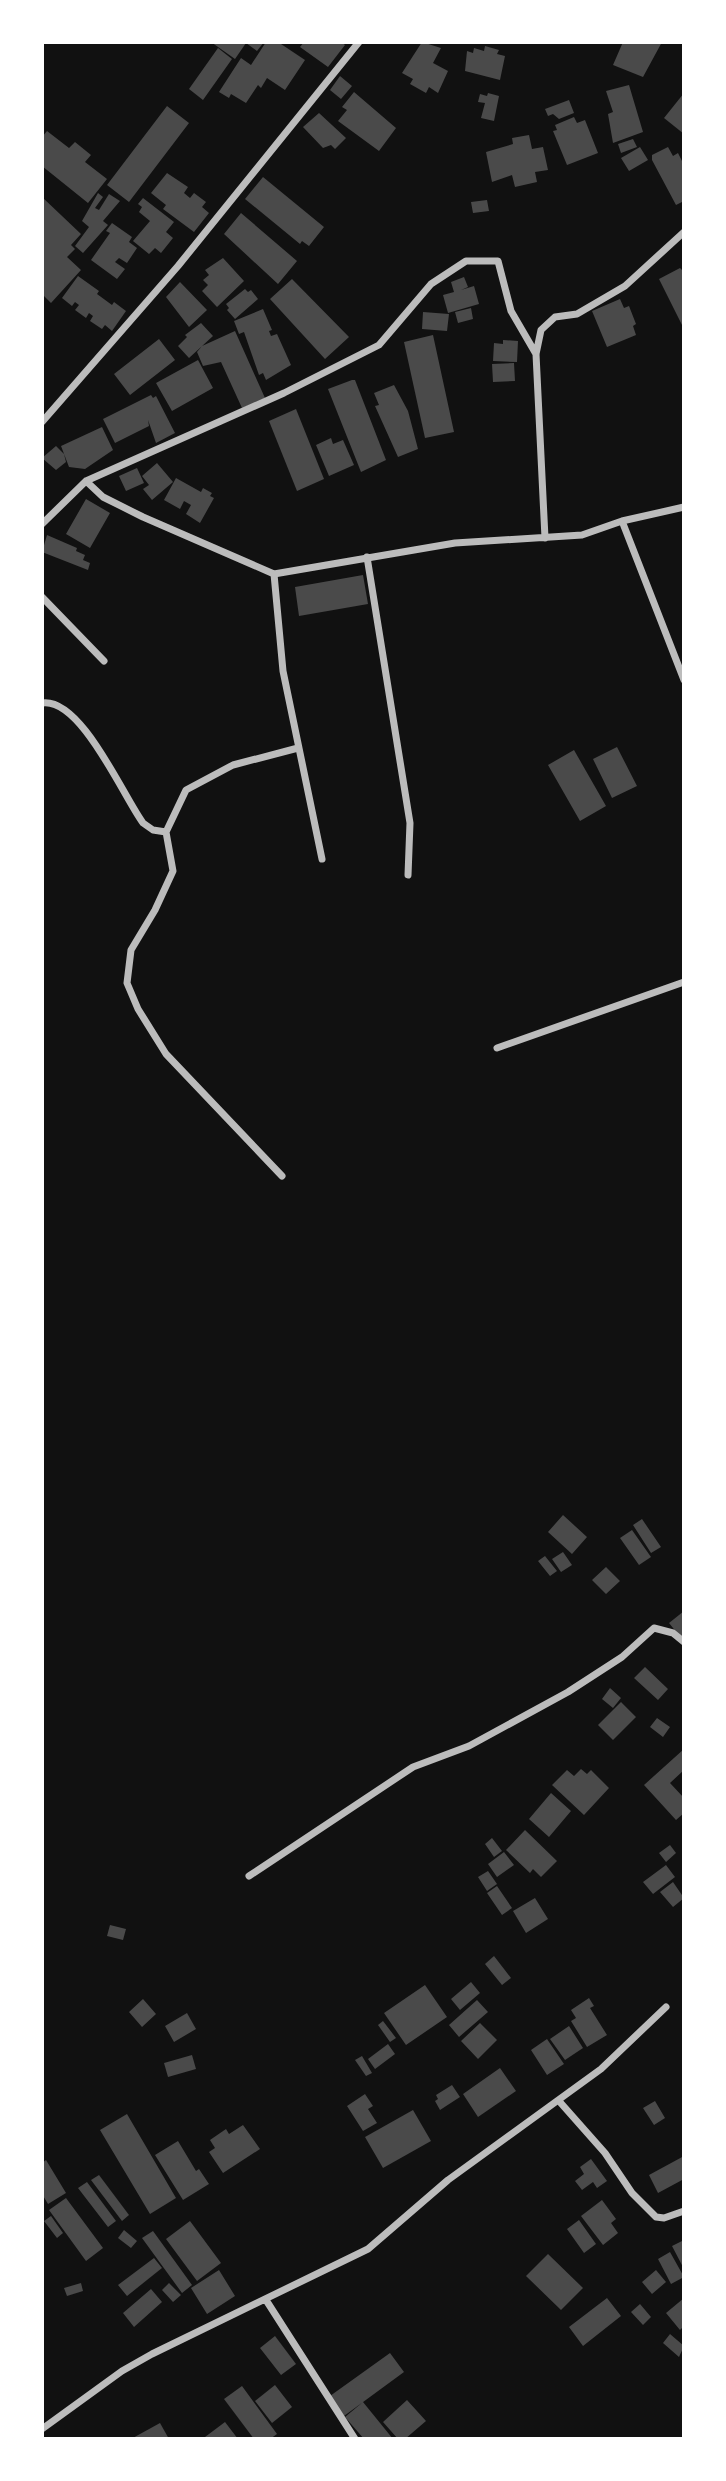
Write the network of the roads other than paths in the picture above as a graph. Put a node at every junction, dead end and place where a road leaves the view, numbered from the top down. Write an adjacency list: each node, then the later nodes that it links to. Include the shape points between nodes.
1 (359, 42): 4 (street, via 178,267)
2 (684, 232): 3 (street, via 625,286 577,314 555,317 541,330)
3 (536, 354): 5 (street, via 511,311 498,261 466,261 431,284 379,345 284,393); 9 (street)
4 (42, 422)
5 (86, 481): 8 (street); 11 (street, via 103,497 143,517)
6 (684, 507): 7 (street)
7 (622, 521): 9 (street, via 582,535); 14 (street)
8 (42, 524)
9 (545, 538): 10 (street, via 455,543)
10 (367, 557): 11 (street); 19 (street, via 410,823)
11 (274, 574): 16 (street)
12 (42, 597): 13 (street)
13 (104, 661)
14 (684, 680)
15 (42, 704): 17 (street, via 63,708 101,752 144,823)
16 (298, 748): 17 (street, via 233,765 186,790); 18 (street)
17 (166, 832): 22 (street, via 173,871 131,950 127,983 166,1054)
18 (322, 859)
19 (408, 875)
20 (684, 982): 21 (street)
21 (497, 1048)
22 (282, 1176)
23 (684, 1642): 24 (street, via 673,1633 654,1628 622,1657 568,1692 469,1746 413,1767)
24 (249, 1876)
25 (666, 2007): 26 (street, via 601,2069)
26 (559, 2101): 27 (street, via 656,2217); 28 (street, via 448,2180 368,2249)
27 (684, 2211)
28 (266, 2300): 29 (street, via 122,2371); 30 (street)
29 (42, 2429)
30 (355, 2439)

